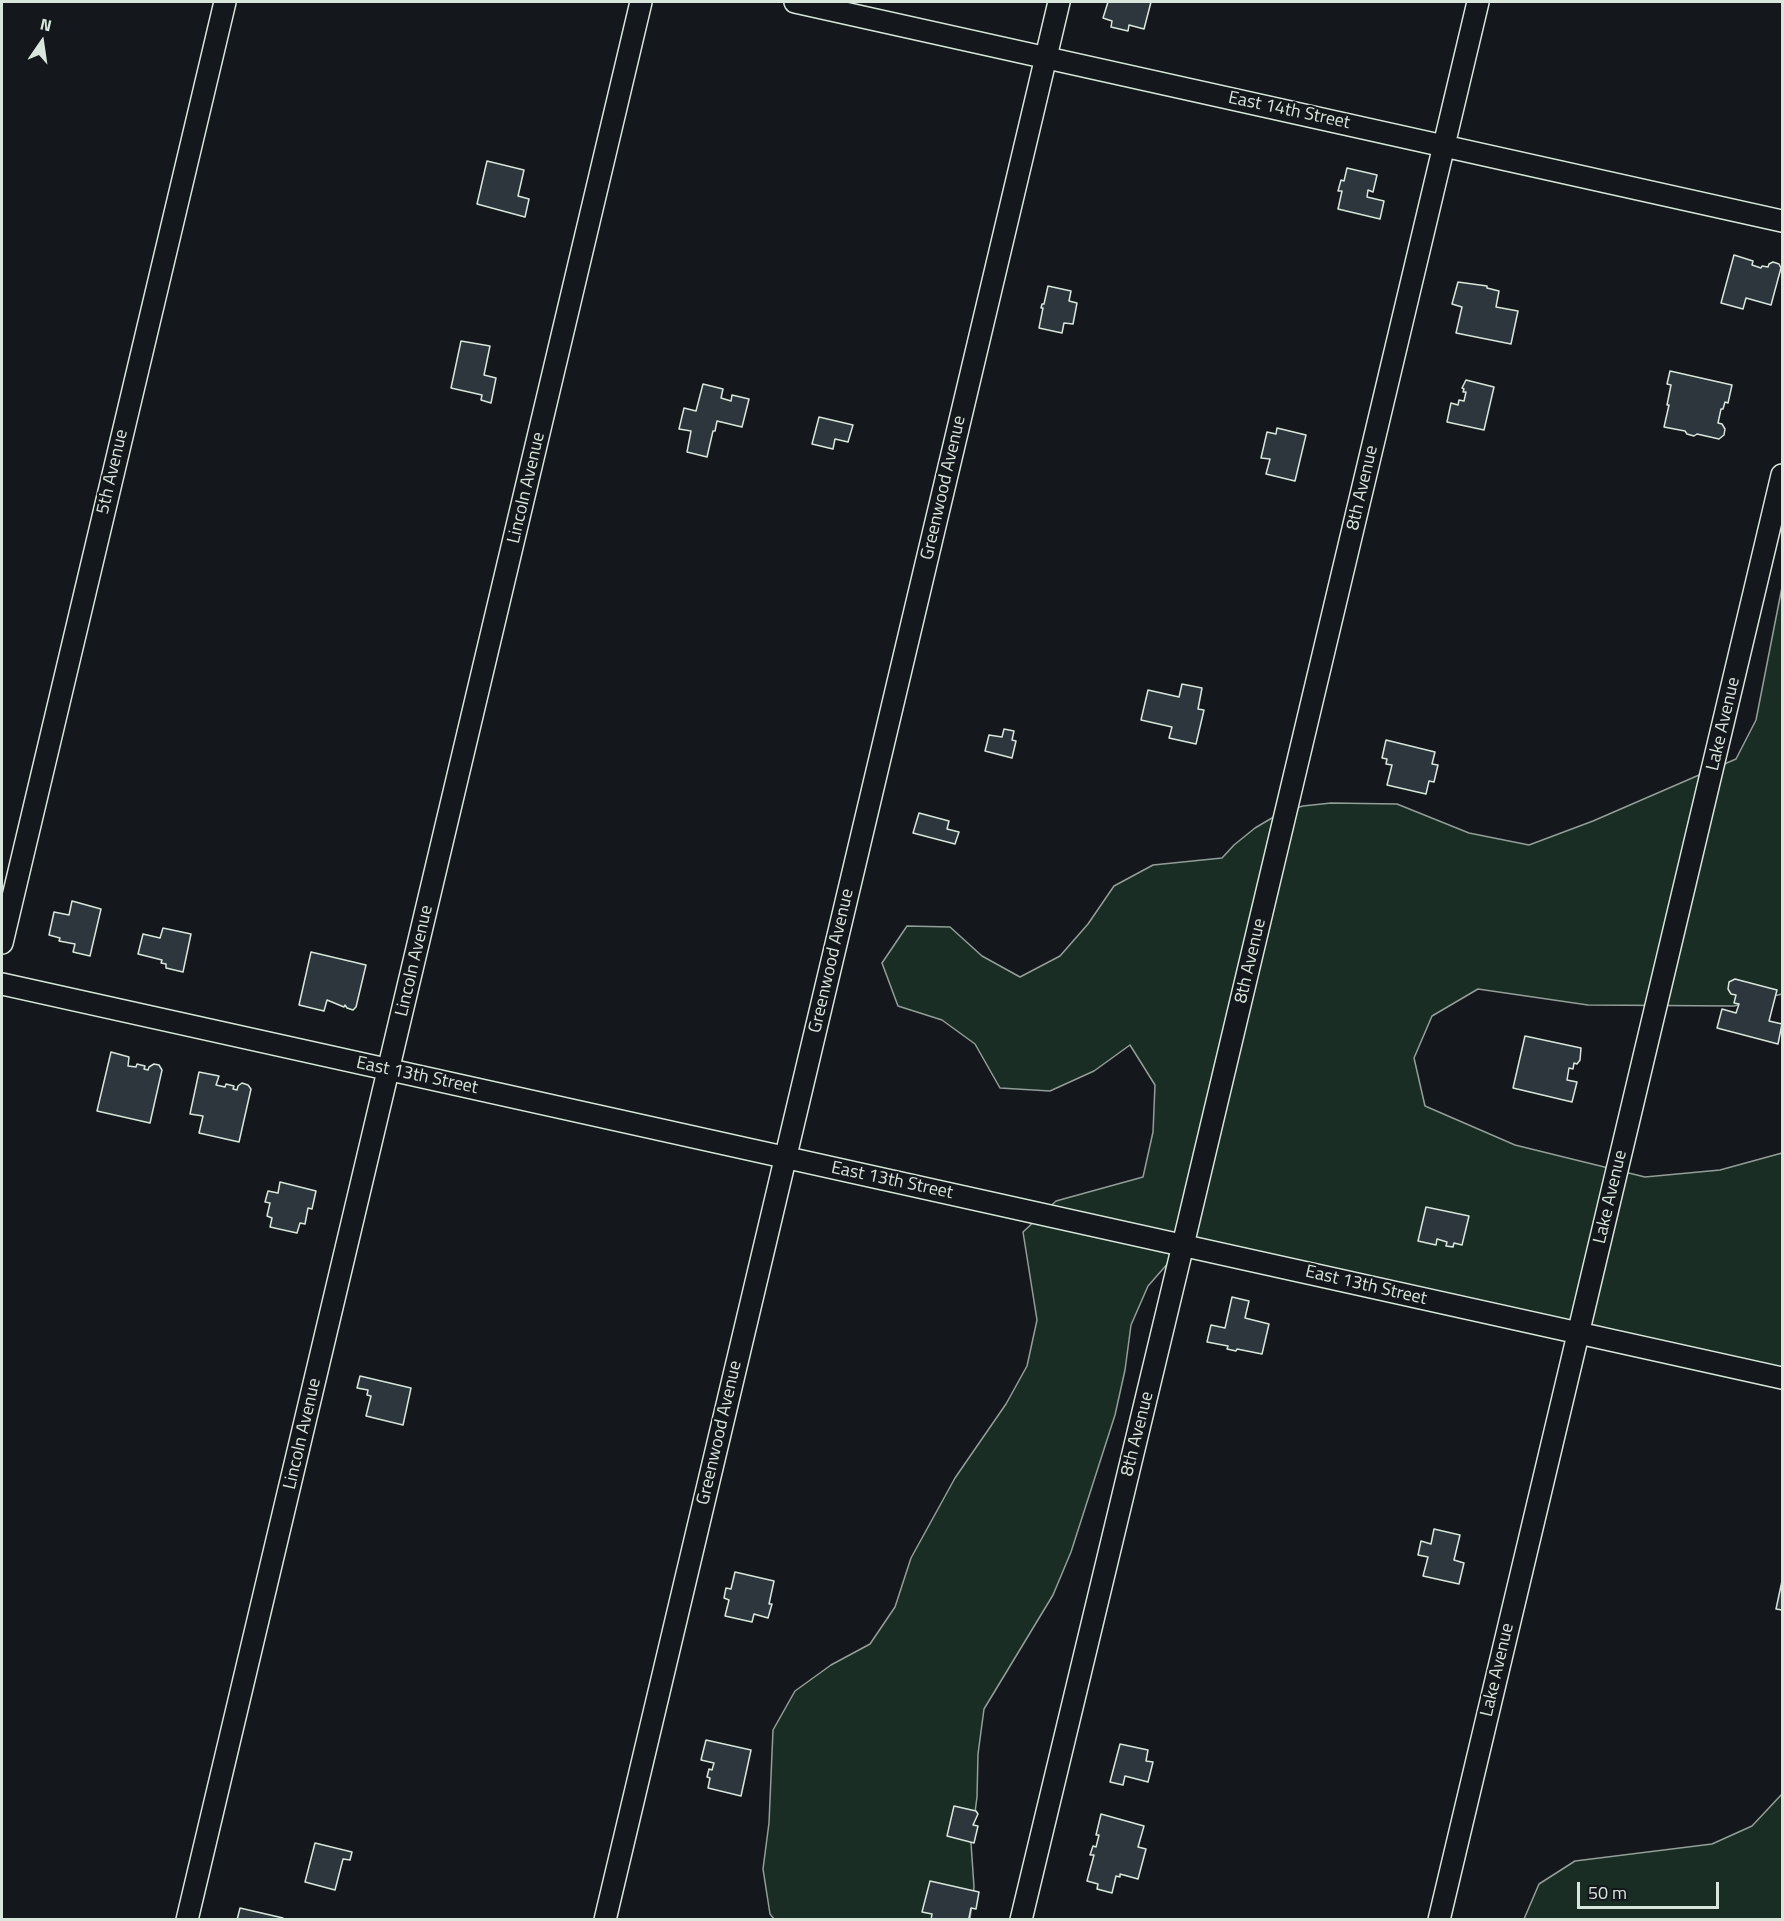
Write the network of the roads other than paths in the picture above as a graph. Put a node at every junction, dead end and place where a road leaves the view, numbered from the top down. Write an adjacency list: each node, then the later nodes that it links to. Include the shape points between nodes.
1 (225, 2): 10 (street, 5th Avenue)
2 (641, 2): 12 (street, Lincoln Avenue)
3 (795, 2): 6 (street, East 14th Street)
4 (1059, 2): 6 (street, Greenwood Avenue)
5 (1478, 2): 7 (street, 8th Avenue)
6 (1046, 58): 7 (street, East 14th Street); 13 (street, Greenwood Avenue)
7 (1444, 145): 8 (street, East 14th Street); 14 (street, 8th Avenue)
8 (1782, 221)
9 (1782, 475): 15 (street, Lake Avenue)
10 (2, 943)
11 (2, 984): 12 (street, East 13th Street)
12 (389, 1070): 13 (street, East 13th Street); 17 (street, Lincoln Avenue)
13 (785, 1157): 14 (street, East 13th Street); 18 (street, Greenwood Avenue)
14 (1183, 1245): 15 (street, East 13th Street); 19 (street, 8th Avenue)
15 (1578, 1333): 16 (street, East 13th Street); 20 (street, Lake Avenue)
16 (1782, 1378)
17 (187, 1920)
18 (605, 1920)
19 (1021, 1920)
20 (1439, 1920)

